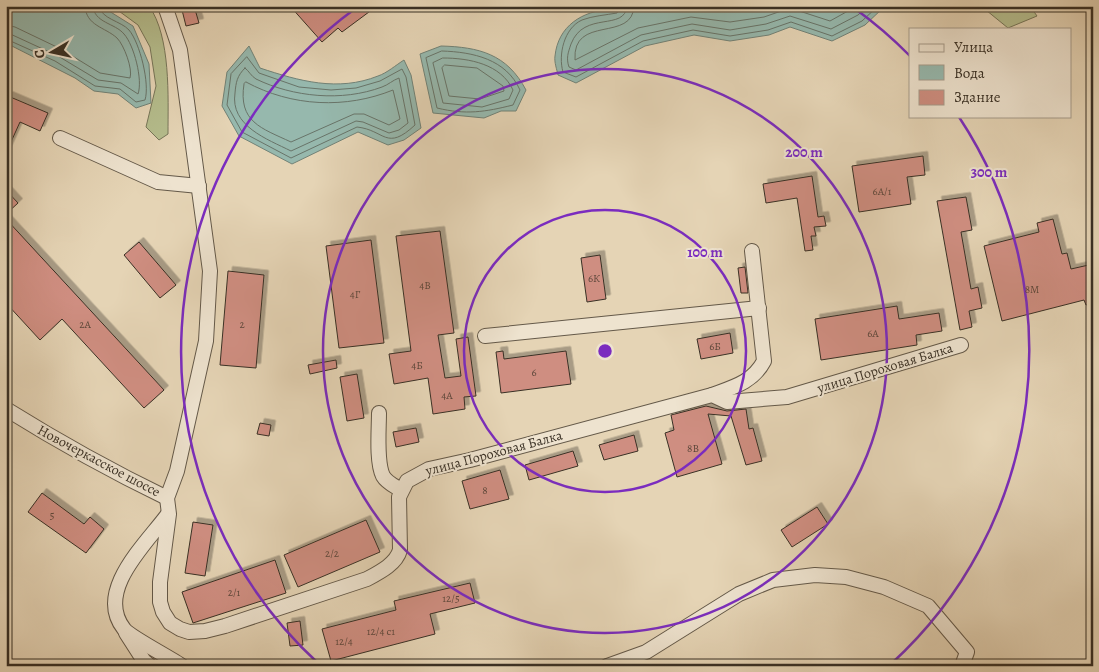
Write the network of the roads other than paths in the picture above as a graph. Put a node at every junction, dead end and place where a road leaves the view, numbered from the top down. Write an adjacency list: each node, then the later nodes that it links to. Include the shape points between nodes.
1 (165, 6): 3 (street, via 180,50)
2 (60, 138): 3 (street, via 158,182)
3 (199, 186): 12 (street, via 210,271 206,341 177,471)
4 (752, 251): 5 (street)
5 (759, 308): 6 (street); 8 (street, via 764,361 758,372 742,384)
6 (485, 336)
7 (961, 345): 8 (street, улица Пороховая Балка, via 787,397 727,402)
8 (712, 395): 11 (street, улица Пороховая Балка, via 429,469 407,481)
9 (6, 408): 12 (street, Новочеркасское шоссе, via 65,446)
10 (379, 413): 11 (street, via 382,475)
11 (402, 490): 13 (street, via 399,498 400,550 388,567 367,579 205,631 180,629 170,623 163,612 160,582)
12 (167, 498): 13 (street)
13 (169, 514): 14 (street, via 119,581 116,614)
14 (124, 630): 15 (street); 16 (street)
15 (150, 666)
16 (182, 666)
17 (607, 666): 18 (street, via 646,652 739,594 773,580 815,575 846,577 884,587 928,606 968,652)
18 (962, 666)

